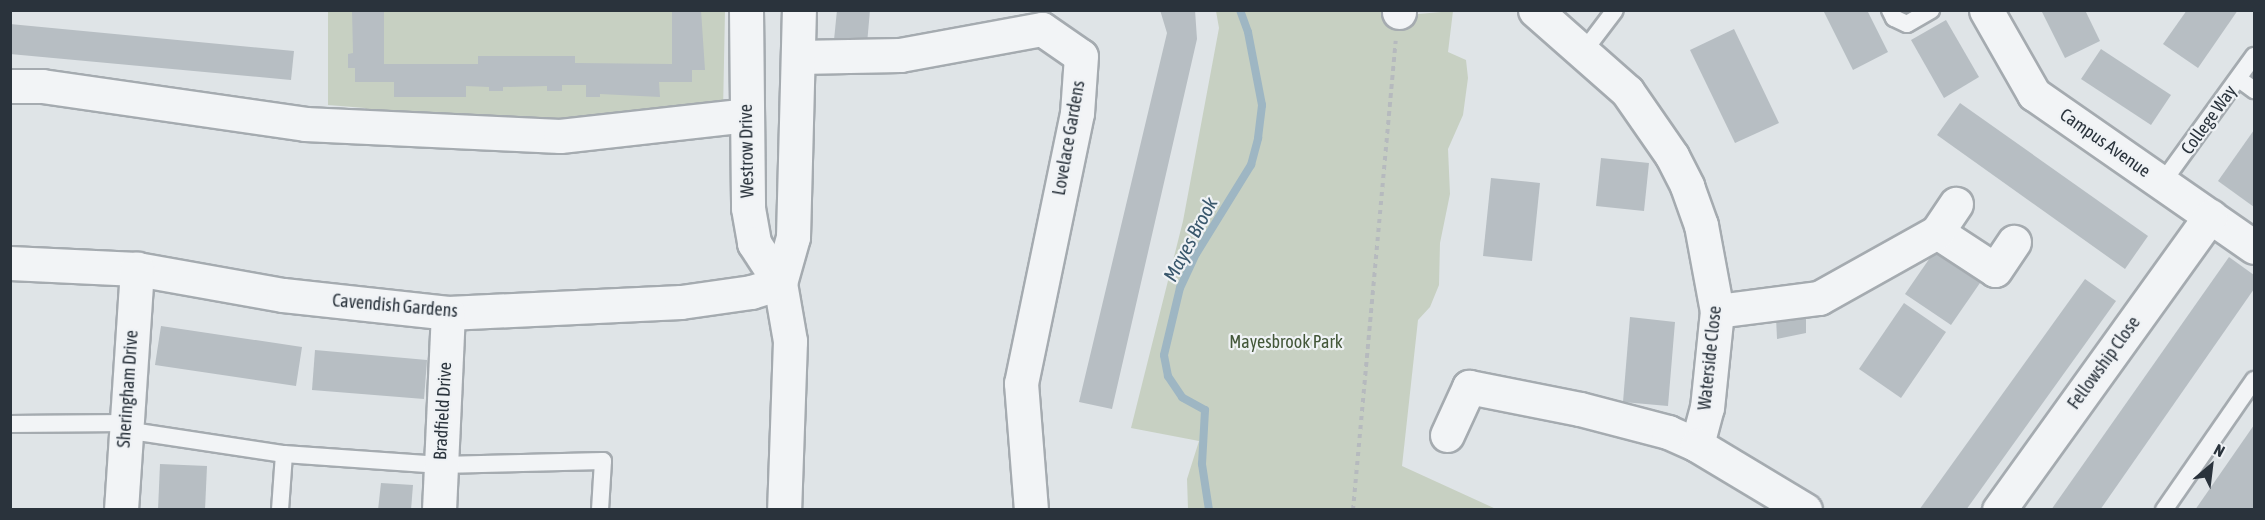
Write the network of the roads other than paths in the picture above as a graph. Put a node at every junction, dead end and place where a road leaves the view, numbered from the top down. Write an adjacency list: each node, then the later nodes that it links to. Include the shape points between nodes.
1 (746, 10): 14 (street, Westrow Drive)
2 (799, 10): 10 (street, Westrow Drive)
3 (1535, 10): 8 (street, Waterside Close)
4 (1615, 10): 8 (lane)
5 (1890, 10): 6 (lane, via 1894,18 1907,24)
6 (1931, 10)
7 (1986, 10): 15 (street, Campus Avenue, via 2034,94)
8 (1584, 51): 24 (street, Waterside Close, via 1627,91 1672,156 1701,225)
9 (2254, 56): 11 (lane, College Way)
10 (798, 57): 23 (street, Westrow Drive, via 793,237); 38 (street, Lovelace Gardens, via 900,54 1042,29 1081,56 1077,113 1021,383)
11 (2239, 79): 13 (lane); 15 (lane, College Way)
12 (10, 86): 14 (street, via 42,86 305,124 560,136)
13 (2254, 90)
14 (747, 115): 23 (street, Westrow Drive, via 748,208 754,243)
15 (2162, 183): 17 (street, Campus Avenue)
16 (1956, 204): 18 (street)
17 (2210, 216): 20 (street, Campus Avenue); 40 (street, Fellowship Close)
18 (1937, 232): 19 (street, via 1995,270); 24 (street, via 1819,298)
19 (2014, 242)
20 (2254, 247)
21 (10, 263): 22 (street, Cavendish Gardens)
22 (137, 268): 25 (street, Cavendish Gardens, via 283,295); 28 (street, Sheringham Drive)
23 (780, 283): 25 (street, Cavendish Gardens, via 751,292 681,302); 37 (street, Westrow Drive, via 790,341)
24 (1717, 311): 30 (street, Waterside Close, via 1707,407)
25 (448, 314): 32 (street, Bradfield Drive)
26 (2254, 380): 41 (lane)
27 (10, 424): 28 (lane)
28 (125, 426): 31 (lane); 33 (street, Sheringham Drive)
29 (1447, 435): 30 (street, via 1469,387 1580,409 1668,432)
30 (1697, 445): 39 (street)
31 (284, 454): 32 (lane); 34 (lane)
32 (441, 465): 35 (street, Bradfield Drive); 36 (lane, via 603,461)
33 (121, 510)
34 (280, 510)
35 (439, 510)
36 (600, 510)
37 (784, 510)
38 (1031, 510)
39 (1805, 510)
40 (1999, 510)
41 (2164, 510)

